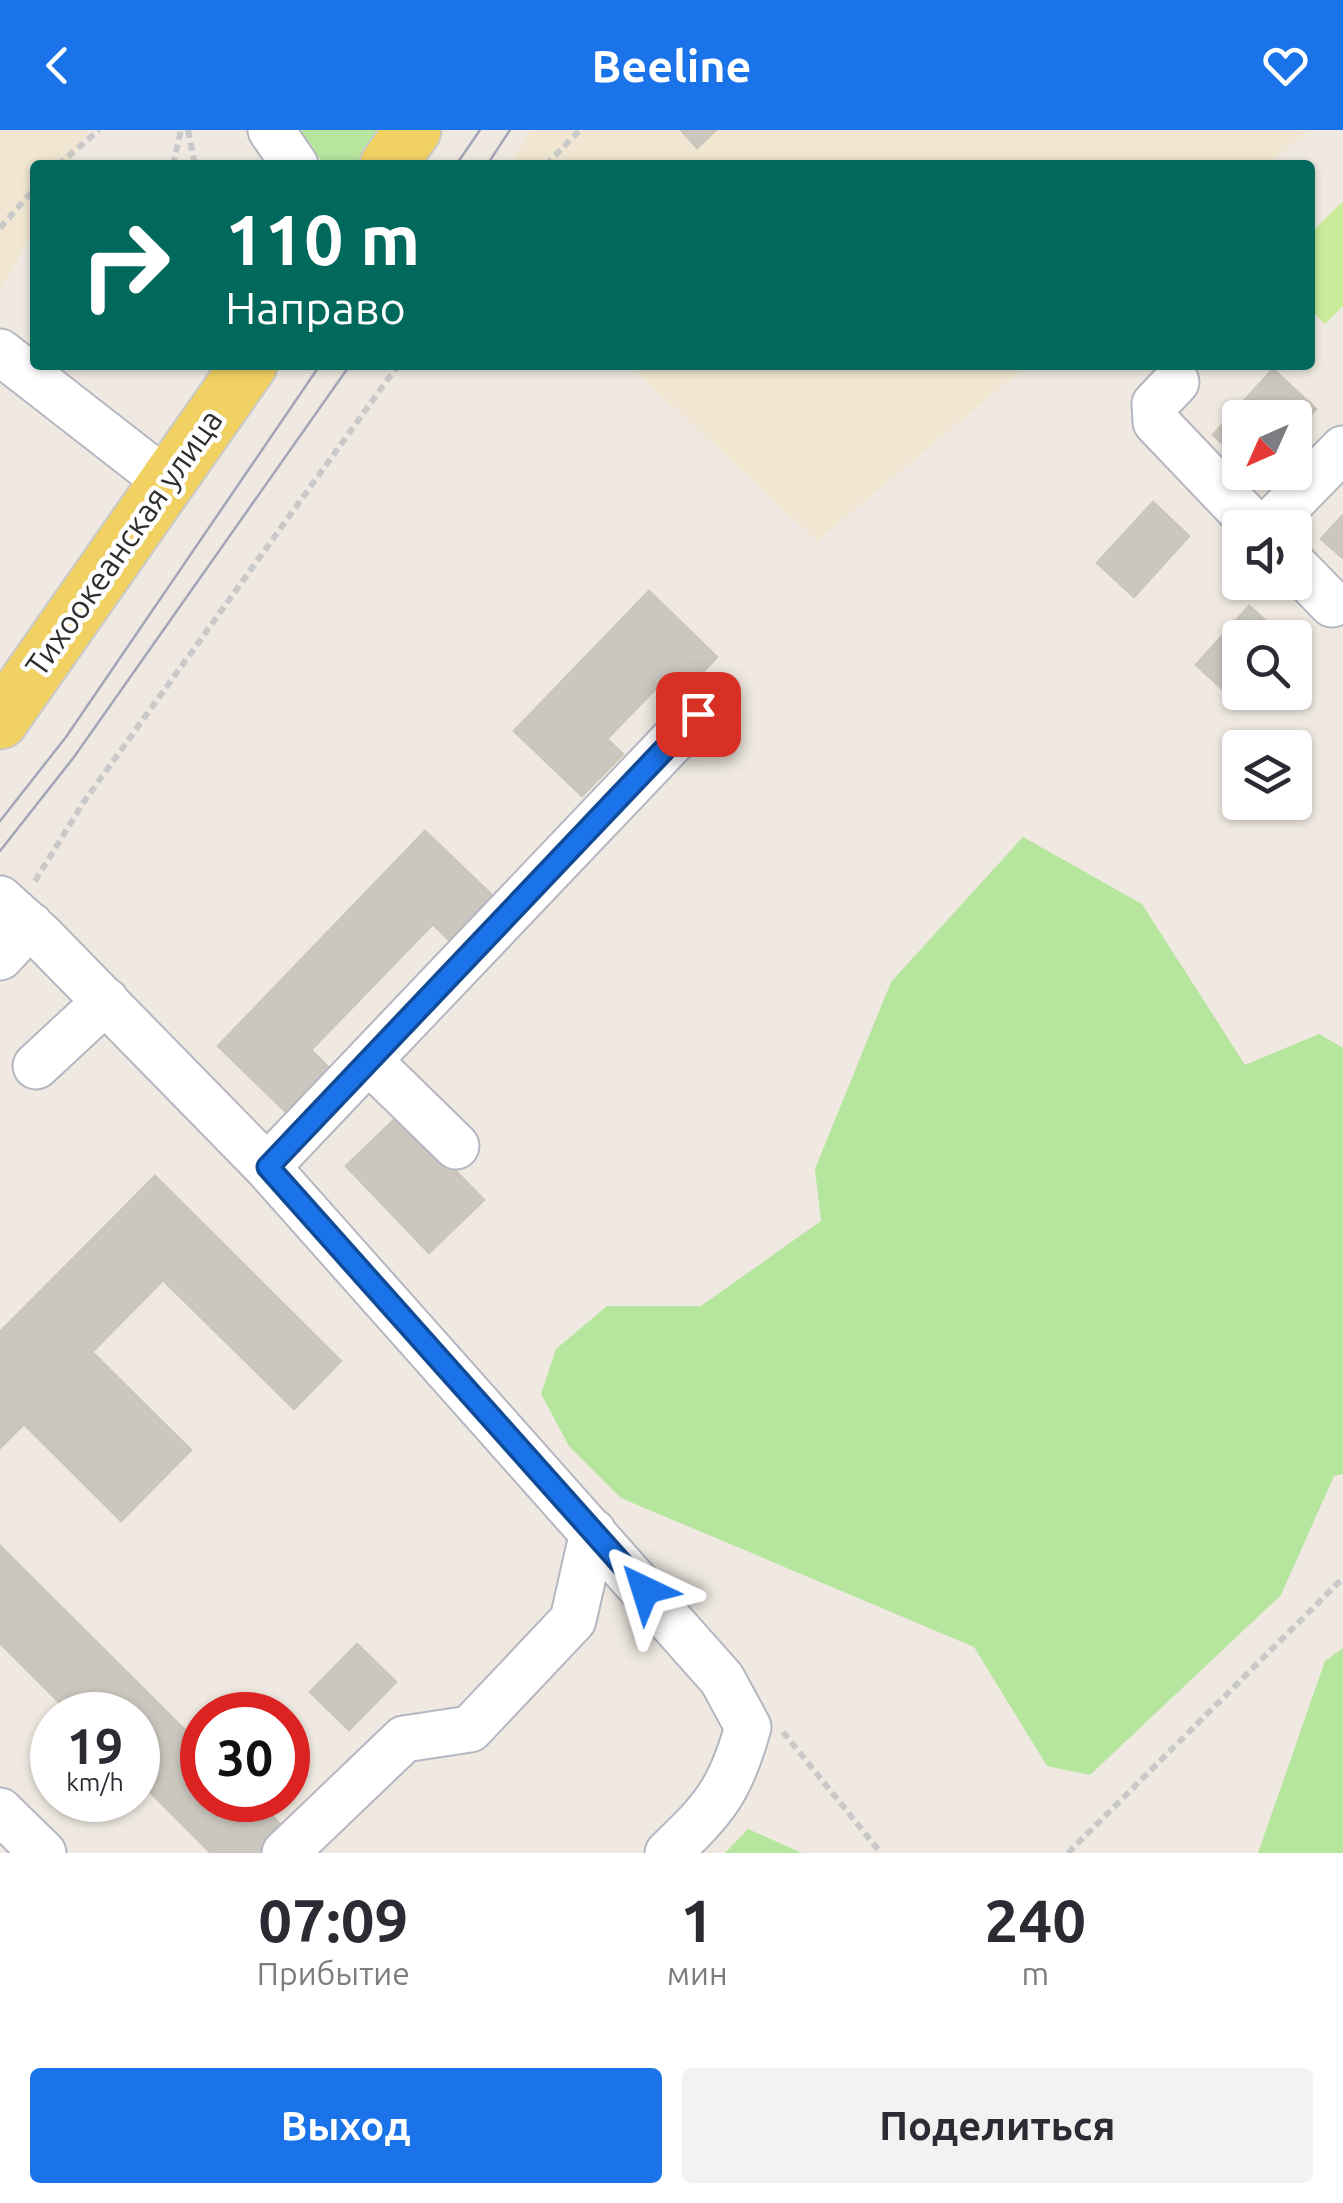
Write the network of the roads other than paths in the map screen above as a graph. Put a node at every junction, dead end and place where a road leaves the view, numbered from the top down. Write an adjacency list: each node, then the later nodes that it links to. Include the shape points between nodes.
1 (271, 130): 3 (street)
2 (413, 130): 4 (main road)
3 (292, 160)
4 (392, 160)
5 (0, 352): 11 (street)
6 (235, 370): 9 (street)
7 (245, 370): 9 (main road, Тихоокеанская улица)
8 (1176, 382): 12 (street, via 1155,404 1156,422)
9 (210, 421): 11 (main road, Тихоокеанская улица)
10 (1343, 449): 13 (street)
11 (167, 482): 17 (main road, Тихоокеанская улица)
12 (1240, 510)
13 (1284, 510)
14 (1312, 583): 15 (street)
15 (1332, 604)
16 (698, 714): 20 (street)
17 (0, 721)
18 (11, 923): 19 (street)
19 (106, 1001): 21 (street); 23 (street)
20 (369, 1061): 22 (street); 23 (street)
21 (36, 1066)
22 (456, 1146)
23 (268, 1167): 24 (street)
24 (593, 1532): 27 (street, via 573,1620 470,1728 404,1740); 28 (street, via 722,1679 748,1727 735,1771 709,1813)
25 (0, 1812): 26 (street)
26 (43, 1853)
27 (285, 1853)
28 (668, 1853)

